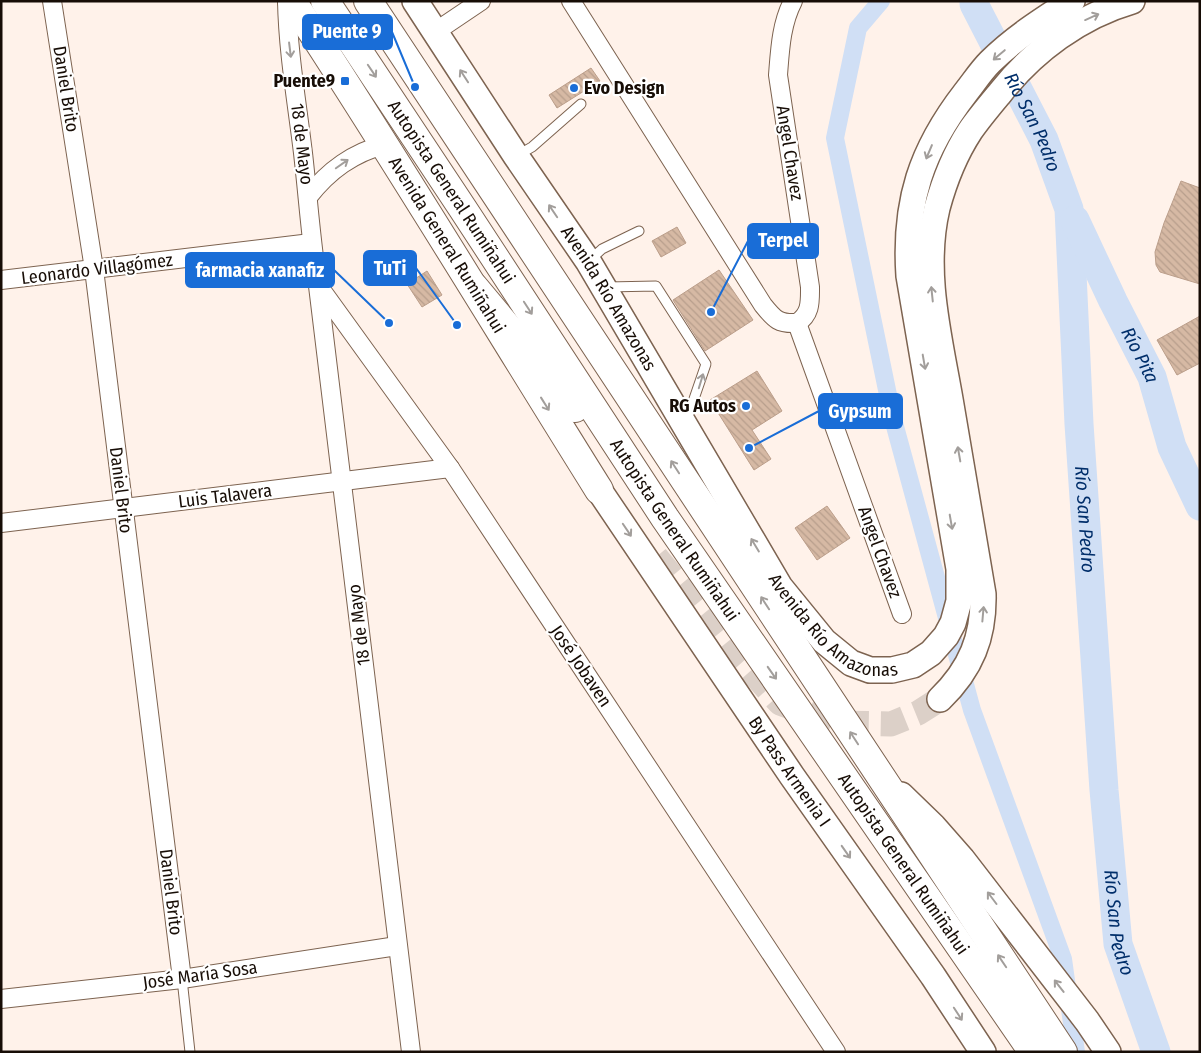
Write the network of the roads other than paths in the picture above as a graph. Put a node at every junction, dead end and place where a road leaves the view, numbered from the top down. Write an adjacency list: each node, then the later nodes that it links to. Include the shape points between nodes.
1 (52, 1): 21 (street, Daniel Brito)
2 (287, 1): 17 (street, 18 de Mayo, one-way to 17)
3 (292, 1): 15 (main road, Avenida General Rumiñahui)
4 (325, 1): 32 (main road, Autopista General Rumiñahui, one-way to 32)
5 (368, 1): 36 (main road, Autopista General Rumiñahui, one-way to 5)
6 (481, 1): 12 (street)
7 (571, 1): 26 (street, via 763,305 776,320)
8 (793, 1): 26 (street, Angel Chavez, via 780,45 778,75 810,287 810,309)
9 (1072, 1): 13 (main road, Avenida Río Amazonas)
10 (1132, 1): 13 (main road, Avenida Río Amazonas, one-way to 10)
11 (423, 4): 12 (main road, Avenida Río Amazonas)
12 (435, 32): 16 (main road, Avenida Río Amazonas, one-way to 12)
13 (1046, 32): 27 (main road, Avenida Río Amazonas, one-way to 27, via 990,62 953,109 934,140 920,174 909,223 909,276 959,568 959,601 953,623 937,646 922,660 892,670 861,667 842,657 824,641 780,587); 35 (main road, Avenida Río Amazonas, one-way to 13, via 958,680 970,661 981,630 983,594 932,291 932,238 946,181 970,131)
14 (581, 104): 16 (lane)
15 (386, 144): 17 (street, 18 de Mayo, one-way to 15, via 342,164); 24 (main road, Avenida General Rumiñahui)
16 (516, 156): 20 (main road, Avenida Río Amazonas, one-way to 16)
17 (308, 198): 19 (street, 18 de Mayo)
18 (639, 231): 20 (lane, via 602,249)
19 (311, 243): 21 (street, Leonardo Villagómez); 23 (street, 18 de Mayo)
20 (588, 261): 25 (main road, Avenida Río Amazonas)
21 (94, 269): 22 (street, Leonardo Villagómez); 31 (street, Daniel Brito)
22 (1, 280)
23 (318, 286): 28 (street, José Jobaven); 29 (street, 18 de Mayo)
24 (474, 287): 30 (main road, Avenida General Rumiñahui, one-way to 30); 32 (main road)
25 (603, 287): 27 (main road, Avenida Río Amazonas); 27 (lane, one-way to 25, via 706,364 656,286)
26 (797, 323): 34 (street, Angel Chavez)
27 (684, 426)
28 (450, 468): 29 (street, Luis Talavera); 41 (street, José Jobaven)
29 (342, 481): 31 (street, Luis Talavera); 37 (street, 18 de Mayo)
30 (606, 498): 45 (main road, By Pass Armenia I, one-way to 45, via 792,776)
31 (123, 508): 33 (street, Luis Talavera); 38 (street, Daniel Brito)
32 (665, 518): 40 (main road, Autopista General Rumiñahui, one-way to 40)
33 (1, 523)
34 (902, 614)
35 (940, 698)
36 (876, 771): 40 (main road, Autopista General Rumiñahui, one-way to 36); 48 (main road, one-way to 36, via 962,859)
37 (397, 946): 38 (street, José María Sosa); 43 (street, 18 de Mayo)
38 (182, 979): 39 (street, José María Sosa); 42 (lane)
39 (1, 999)
40 (1018, 1007): 46 (main road, Autopista General Rumiñahui); 47 (main road, Autopista General Rumiñahui)
41 (825, 1044): 44 (street, José Jobaven)
42 (190, 1052)
43 (411, 1052)
44 (836, 1052)
45 (983, 1052)
46 (1033, 1052)
47 (1063, 1052)
48 (1108, 1052)

